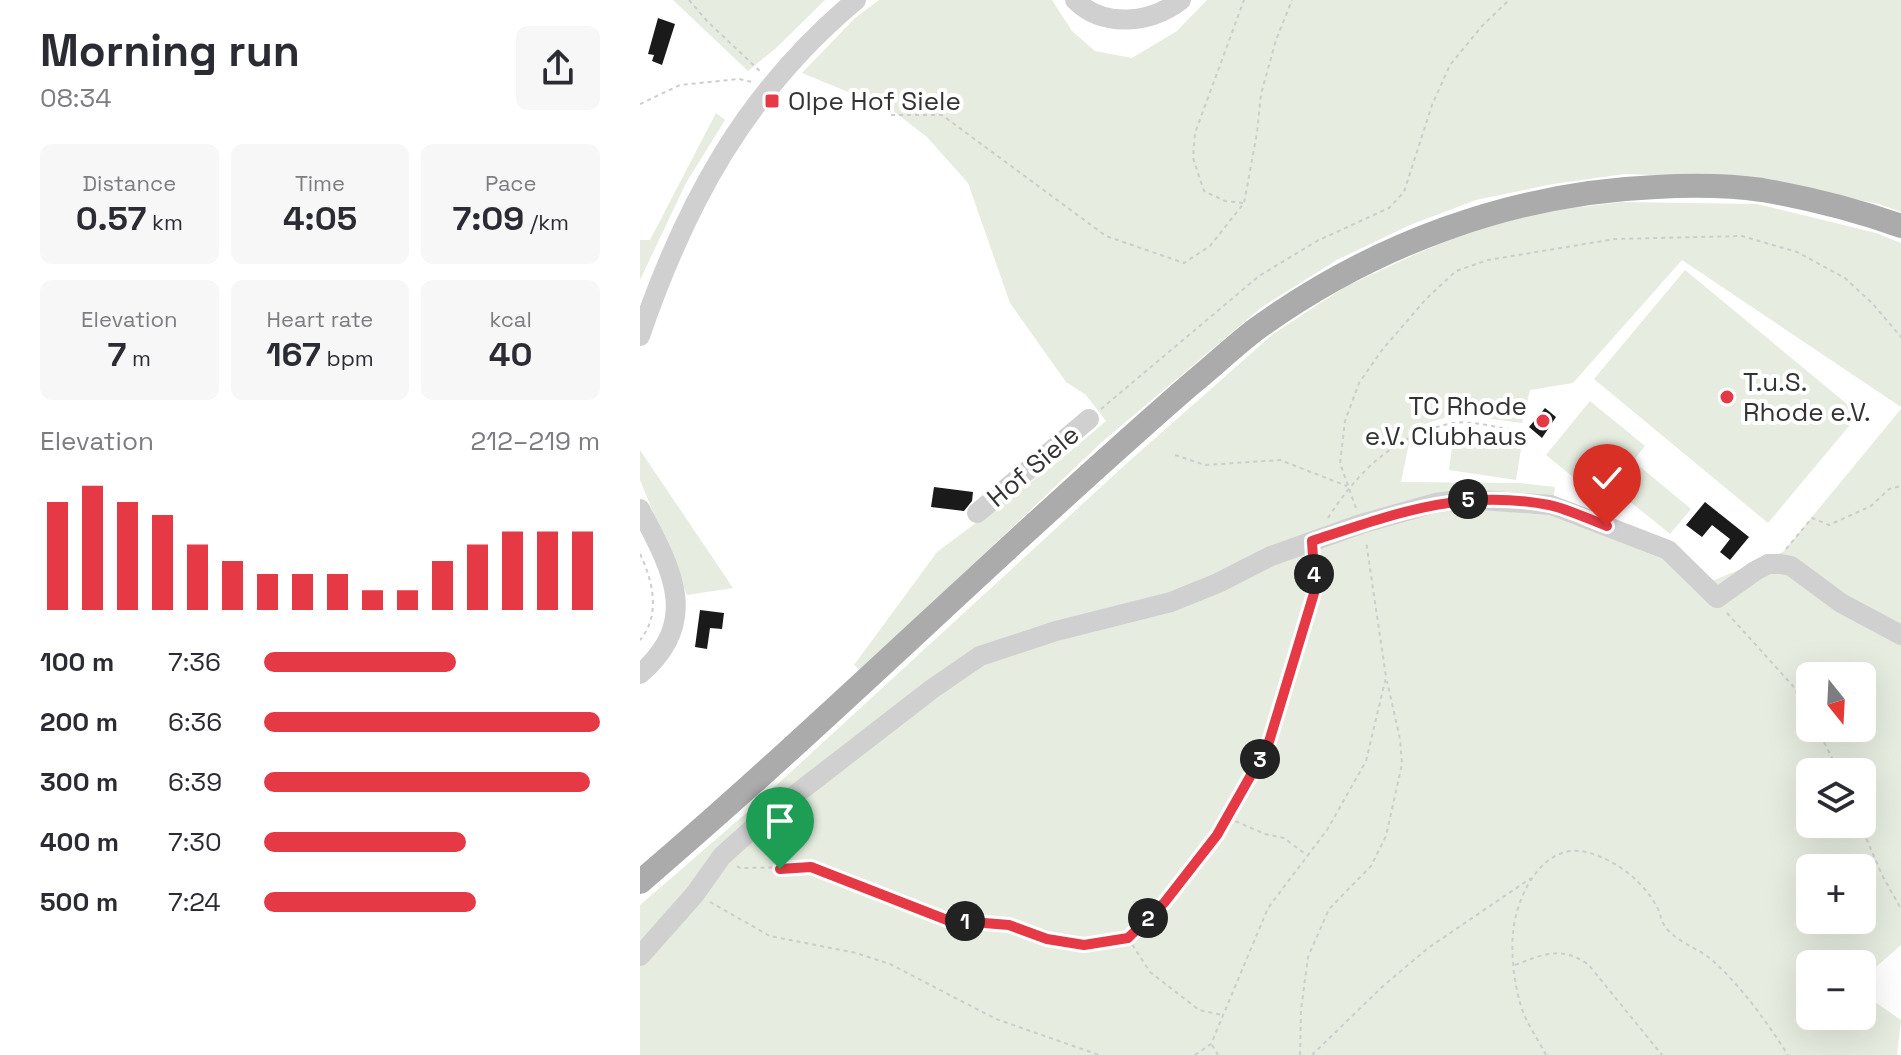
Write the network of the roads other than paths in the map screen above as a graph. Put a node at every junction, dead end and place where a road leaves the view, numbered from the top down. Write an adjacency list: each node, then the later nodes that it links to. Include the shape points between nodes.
1 (856, 0): 5 (street, via 768,76 707,179)
2 (1075, 0): 3 (street, via 1097,14 1132,20 1153,16)
3 (1181, 0)
4 (1901, 226): 11 (main road, via 1759,190 1620,188 1482,215 1343,274 1253,332 1158,412)
5 (640, 336)
6 (1089, 419): 8 (street, Hof Siele)
7 (640, 509): 10 (street, via 669,568 676,613 662,651)
8 (977, 513)
9 (1901, 635): 12 (street, via 1841,603 1791,566 1768,564 1717,598 1668,550 1551,505 1467,499 1435,503 1271,556 1171,602 980,656 760,822 722,856)
10 (640, 674)
11 (640, 882)
12 (640, 956)

